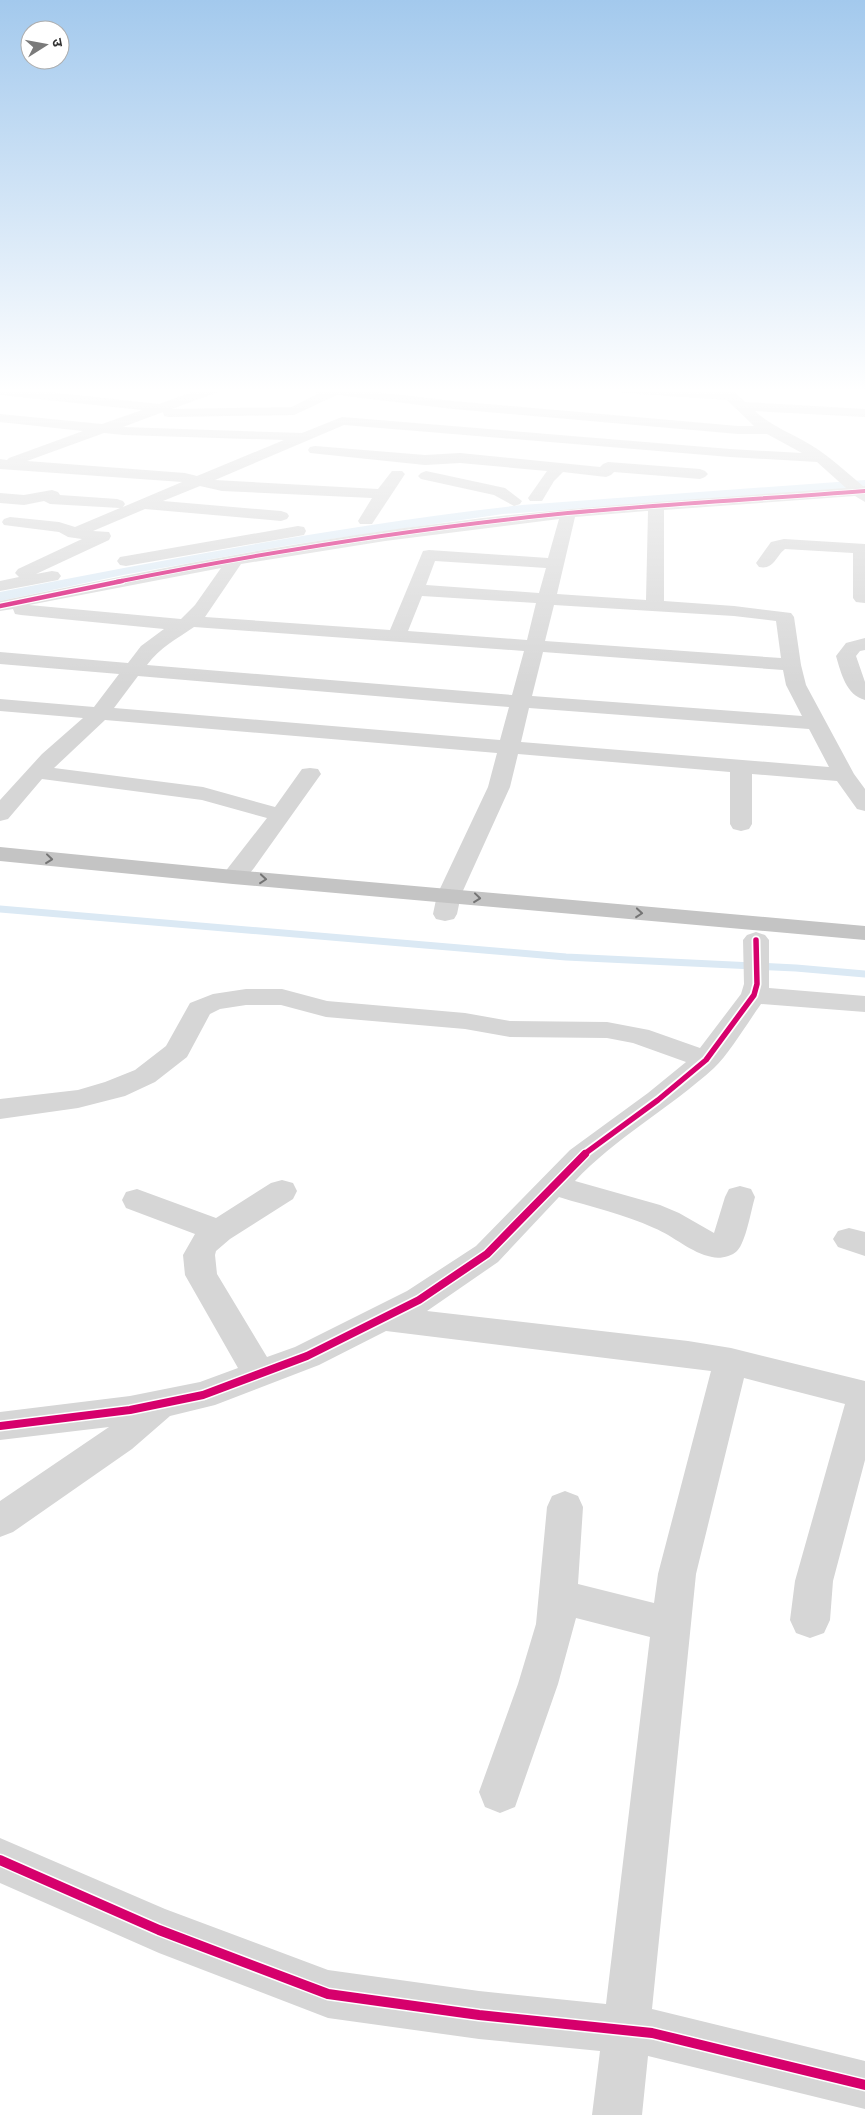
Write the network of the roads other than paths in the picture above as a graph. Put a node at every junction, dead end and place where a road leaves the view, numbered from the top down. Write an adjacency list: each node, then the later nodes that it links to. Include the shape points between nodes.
1 (59, 488): 14 (street)
2 (187, 488): 18 (street)
3 (215, 488): 21 (street)
4 (246, 488): 10 (street)
5 (302, 488): 10 (street)
6 (387, 488): 11 (street)
7 (480, 488): 16 (street, via 499,491)
8 (542, 488): 15 (street)
9 (856, 488): 20 (street)
10 (299, 491): 11 (street); 23 (street)
11 (382, 494): 25 (street)
12 (555, 497): 15 (street)
13 (0, 498): 14 (street)
14 (51, 498): 17 (street); 27 (street)
15 (536, 498): 16 (street)
16 (514, 501): 19 (street)
17 (117, 504)
18 (143, 505): 21 (street); 30 (street)
19 (487, 505)
20 (656, 506): 22 (street); 43 (street)
21 (169, 507): 23 (street); 30 (street)
22 (568, 514): 33 (street, via 432,529); 35 (street)
23 (281, 516): 31 (street)
24 (384, 518): 25 (street)
25 (366, 521): 28 (street)
26 (10, 522): 27 (street)
27 (33, 524): 30 (street)
28 (346, 524)
29 (317, 528): 31 (street)
30 (88, 535): 38 (street, via 23,574)
31 (269, 535): 36 (street)
32 (863, 549): 34 (street, via 784,544 777,546); 41 (street)
33 (235, 560): 44 (street); 45 (street, via 202,609)
34 (765, 562)
35 (556, 564): 40 (street, via 429,555); 42 (street)
36 (107, 565)
37 (69, 572): 38 (street)
38 (22, 582): 39 (street)
39 (0, 586)
40 (414, 590): 42 (street); 46 (street)
41 (862, 598)
42 (547, 599): 43 (street); 48 (street)
43 (655, 606): 50 (street, via 785,617)
44 (0, 607): 45 (street)
45 (188, 623): 46 (street); 51 (street, via 148,650)
46 (396, 637): 48 (street)
47 (865, 644): 52 (street, via 853,647 846,656 854,682)
48 (535, 647): 50 (street); 53 (street)
49 (0, 658): 51 (street)
50 (790, 665): 56 (street, via 796,685)
51 (132, 670): 53 (street); 55 (street)
52 (865, 694)
53 (521, 702): 56 (street); 57 (street)
54 (0, 705): 55 (street)
55 (98, 715): 57 (street); 59 (street)
56 (816, 723): 61 (street)
57 (510, 748): 58 (street); 69 (street, via 499,787)
58 (741, 767): 61 (street); 65 (street)
59 (37, 772): 63 (street); 64 (street, via 196,792)
60 (310, 774): 64 (street)
61 (844, 775): 62 (street)
62 (865, 804)
63 (0, 814)
64 (281, 815): 68 (street)
65 (741, 824)
66 (0, 854): 68 (highway, one-way to 68)
67 (0, 871): 69 (highway)
68 (233, 877): 69 (highway, one-way to 69)
69 (447, 905): 70 (highway, one-way to 70); 72 (highway)
70 (865, 933)
71 (865, 948): 72 (highway)
72 (756, 969): 73 (street); 74 (street)
73 (865, 1004)
74 (706, 1060): 75 (street, via 639,1036 606,1030 510,1028 326,1009 282,997 246,997 213,1002 199,1010 177,1051 145,1076 115,1089 78,1099); 76 (street, via 580,1157)
75 (0, 1109)
76 (554, 1185): 78 (street, via 649,1213 719,1247 726,1243); 81 (street, via 487,1254 419,1300)
77 (282, 1192): 80 (street)
78 (740, 1197)
79 (137, 1200): 80 (street)
80 (218, 1231): 83 (street, via 203,1245 199,1255 201,1275)
81 (382, 1318): 82 (street, via 492,1329); 83 (street, via 307,1356)
82 (730, 1361): 84 (street); 91 (street, via 677,1574)
83 (259, 1374): 85 (street, via 203,1395)
84 (865, 1395): 90 (street, via 814,1581)
85 (160, 1404): 86 (street); 88 (street, via 119,1439)
86 (0, 1426)
87 (565, 1507): 89 (street)
88 (0, 1521)
89 (557, 1596): 91 (street); 92 (street, via 556,1624 548,1652)
90 (810, 1620)
91 (672, 1624): 94 (street)
92 (500, 1792)
93 (0, 1860): 94 (street, via 159,1930 328,1994 479,2015)
94 (627, 2030): 95 (street, via 652,2033); 96 (street)
95 (865, 2084)
96 (617, 2115)

